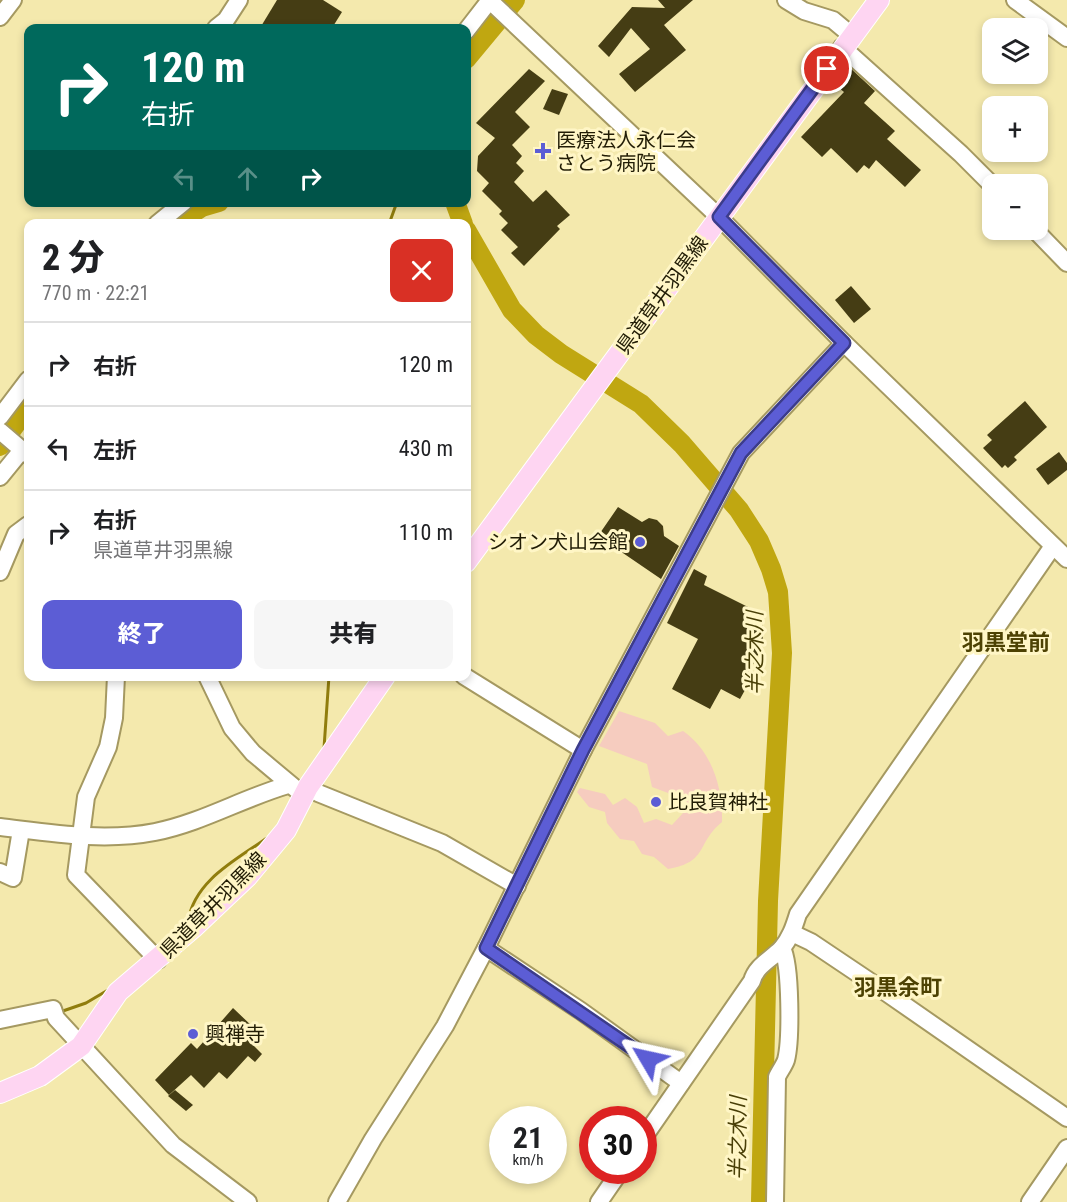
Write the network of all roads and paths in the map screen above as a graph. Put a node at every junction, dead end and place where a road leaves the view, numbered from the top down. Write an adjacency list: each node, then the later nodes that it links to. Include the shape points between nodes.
1 (239, 0): 6 (street)
2 (489, 0): 7 (street); 12 (street)
3 (786, 0): 9 (street, via 832,20)
4 (879, 0): 9 (main road, 県道草井羽黒線)
5 (1015, 0): 8 (street)
6 (221, 24)
7 (471, 24)
8 (1067, 38)
9 (847, 41): 10 (street); 12 (main road, 県道草井羽黒線)
10 (982, 175)
11 (178, 207): 13 (street)
12 (719, 217): 16 (street); 24 (main road, 県道草井羽黒線)
13 (163, 219)
14 (1045, 240): 15 (street)
15 (1067, 263)
16 (844, 343): 23 (street); 31 (street, via 741,453)
17 (24, 385): 18 (street)
18 (0, 417)
19 (0, 431): 20 (street)
20 (22, 450): 21 (street)
21 (0, 477)
22 (24, 528): 26 (street, via 16,534)
23 (1053, 546): 25 (street); 38 (street, via 798,914)
24 (471, 555)
25 (1067, 559)
26 (0, 572)
27 (471, 680): 31 (street)
28 (116, 681): 35 (street, via 108,747 86,797)
29 (209, 681): 32 (street, via 232,728 253,753)
30 (381, 681): 32 (main road, 県道草井羽黒線)
31 (583, 750): 37 (street)
32 (301, 788): 35 (street, via 154,832); 37 (street, via 442,843); 41 (main road, 県道草井羽黒線, via 286,830 247,877)
33 (0, 827): 34 (street)
34 (21, 830): 35 (street); 36 (street, via 13,878)
35 (82, 836): 41 (street, via 76,875)
36 (0, 872)
37 (517, 886): 39 (street)
38 (792, 933): 40 (street); 47 (street, via 884,991)
39 (486, 948): 44 (street); 51 (street, via 445,1026)
40 (782, 948): 44 (street, via 755,972); 53 (street, via 787,958 789,992 786,1060 777,1077)
41 (158, 960): 43 (main road, 県道草井羽黒線, via 118,992)
42 (0, 1020): 43 (street, via 53,1009)
43 (81, 1046): 45 (main road, 県道草井羽黒線, via 40,1076); 50 (street, via 173,1145)
44 (681, 1083): 46 (street)
45 (0, 1093)
46 (657, 1118)
47 (1067, 1118)
48 (1067, 1148): 54 (street)
49 (611, 1184): 52 (street)
50 (248, 1202)
51 (337, 1202)
52 (599, 1202)
53 (775, 1202)
54 (1030, 1202)

